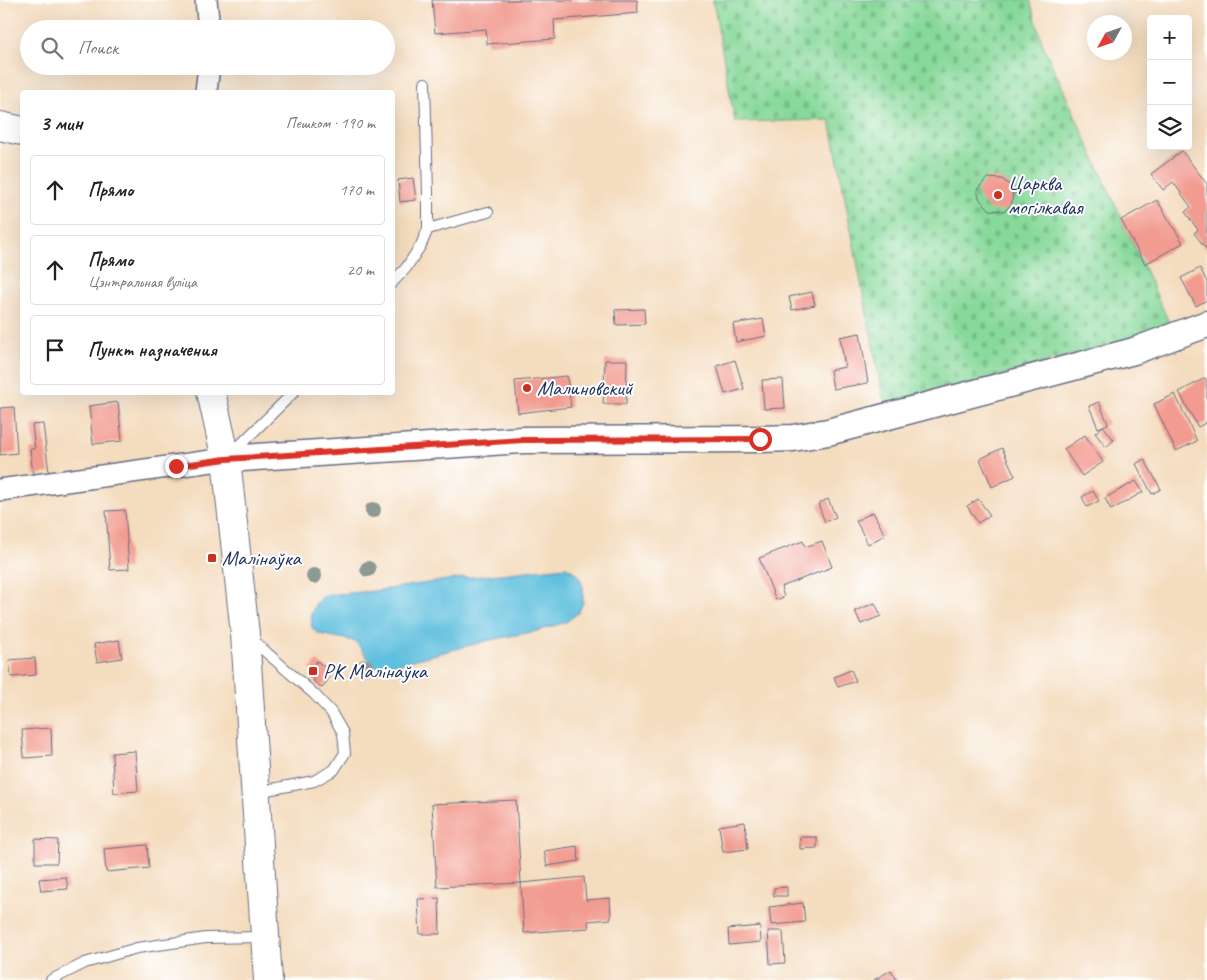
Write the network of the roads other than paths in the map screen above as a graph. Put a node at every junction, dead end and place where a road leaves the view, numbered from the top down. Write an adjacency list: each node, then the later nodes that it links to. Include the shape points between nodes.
1 (206, 0): 2 (street)
2 (207, 20)
3 (208, 75): 5 (street)
4 (425, 83): 9 (lane)
5 (206, 90)
6 (0, 126): 7 (main road)
7 (20, 131)
8 (488, 212): 9 (lane)
9 (428, 229): 10 (lane, via 416,253)
10 (395, 280)
11 (1207, 324): 14 (street, via 1134,351 828,432 793,438 523,440)
12 (212, 395): 14 (main road)
13 (291, 395): 14 (lane)
14 (226, 459): 15 (street); 16 (main road)
15 (0, 490)
16 (245, 634): 17 (main road); 17 (lane, via 331,712 343,733 345,753 334,770 314,781)
17 (256, 792): 18 (main road)
18 (266, 937): 19 (lane, via 206,938 137,948 85,963); 20 (main road)
19 (51, 980)
20 (268, 980)

